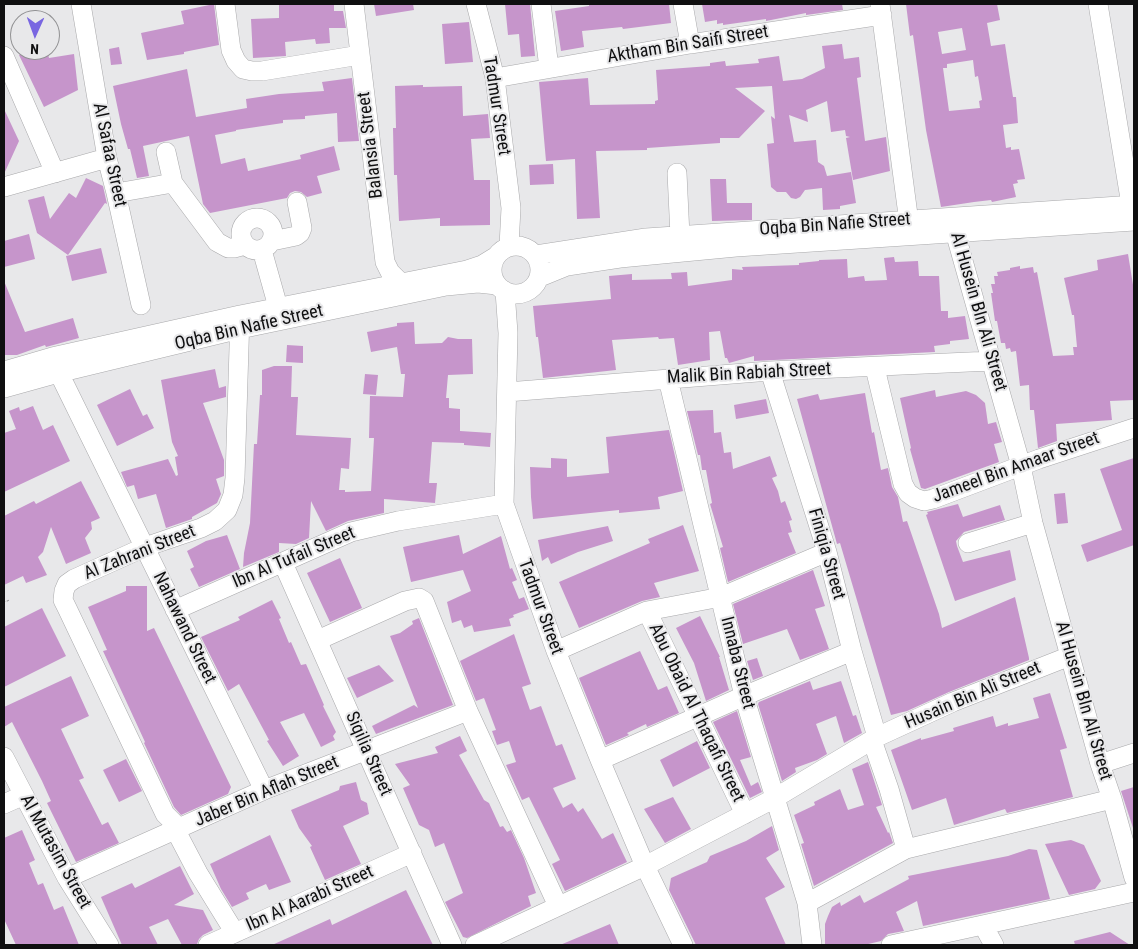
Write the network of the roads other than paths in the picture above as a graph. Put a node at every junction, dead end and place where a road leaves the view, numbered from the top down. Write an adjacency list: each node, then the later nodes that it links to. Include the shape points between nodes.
1 (81, 4): 15 (street, Al Safaa Street)
2 (225, 4): 10 (street, via 231,50 242,69 262,71)
3 (354, 4): 10 (street, Balansia Street)
4 (476, 4): 13 (street, Tadmur Street)
5 (541, 4): 12 (street)
6 (683, 4): 9 (street)
7 (1098, 4): 22 (street)
8 (881, 9): 9 (street, Aktham Bin Saifi Street); 24 (street)
9 (690, 44): 12 (street, Aktham Bin Saifi Street)
10 (360, 55): 29 (street, Balansia Street, via 385,262)
11 (4, 56): 16 (street)
12 (549, 68): 13 (street, Aktham Bin Saifi Street)
13 (494, 78): 27 (street, Tadmur Street)
14 (166, 152): 18 (street)
15 (107, 158): 16 (street); 20 (street, Al Safaa Street)
16 (55, 173): 19 (street)
17 (676, 173): 25 (street)
18 (173, 183): 20 (street); 26 (street, via 217,242 228,248)
19 (4, 187)
20 (116, 193): 32 (street, Al Safaa Street)
21 (297, 202): 26 (street, via 300,233)
22 (1133, 213): 23 (street, Oqba Bin Nafie Street)
23 (953, 225): 24 (street, Oqba Bin Nafie Street); 36 (street, Al Husein BIn Ali Street)
24 (910, 228): 25 (street, Oqba Bin Nafie Street); 28 (street, Oqba Bin Nafie Street, via 610,259 567,266)
25 (680, 236): 27 (street, Oqba Bin Nafie Street)
26 (260, 245): 33 (street)
27 (516, 251): 28 (street, via 540,262); 29 (street, Oqba Bin Nafie Street, via 467,270); 30 (street, via 492,264)
28 (540, 278): 31 (street)
29 (400, 282): 33 (street, Oqba Bin Nafie Street)
30 (501, 288): 31 (street, via 515,294); 34 (street, Oqba Bin Nafie Street, via 478,283 446,286); 35 (street, Tadmur Street)
31 (526, 292): 35 (street, Tadmur Street)
32 (141, 305)
33 (278, 307): 34 (street, Oqba Bin Nafie Street)
34 (240, 322): 37 (street, Oqba Bin Nafie Street); 49 (street, Al Zahrani Street, via 235,478 227,510 200,528)
35 (508, 333): 43 (street, Tadmur Street)
36 (991, 361): 38 (street, Malik Bin Rabiah Street); 45 (street, Al Husein BIn Ali Street)
37 (55, 365): 39 (street, Oqba Bin Nafie Street); 42 (street, Oqba Bin Nafie Street); 49 (street, Nahawand Street)
38 (875, 368): 40 (street, Malik Bin Rabiah Street); 45 (street, Jameel Bin Amaar Street, via 903,484 915,498 933,499)
39 (4, 370)
40 (770, 372): 41 (street, Malik Bin Rabiah Street); 50 (street, Finiqia Street)
41 (668, 379): 43 (street, Malik Bin Rabiah Street); 52 (street, Innaba Street)
42 (4, 388)
43 (507, 392): 46 (street, Tadmur Street)
44 (1134, 428): 45 (street, Jameel Bin Amaar Street)
45 (1021, 466): 47 (street, Al Husein BIn Ali Street)
46 (504, 504): 51 (street, Ibn Al Tufail Street, via 398,520 351,532); 56 (street, Tadmur Street)
47 (1033, 523): 48 (street); 58 (street, Al Husein BIn Ali Street)
48 (968, 543)
49 (145, 547): 53 (street, Nahawand Street); 74 (street, Al Zahrani Street, via 74,579 64,591 63,600 165,814)
50 (827, 552): 52 (street); 57 (street, Finiqia Street)
51 (282, 563): 53 (street, Ibn Al Tufail Street); 55 (street, Siqilia Street)
52 (721, 597): 54 (street); 59 (street, Innaba Street)
53 (175, 610): 68 (street, Nahawand Street)
54 (647, 611): 56 (street); 61 (street, Abu Obaid Al Thaqafi Street)
55 (318, 640): 60 (street, via 418,598 427,606); 63 (street, Siqilia Street)
56 (556, 651): 66 (street, Tadmur Street)
57 (852, 651): 59 (street); 62 (street, Finiqia Street)
58 (1070, 656): 62 (street, Husain Bin Ali Street, via 953,702); 67 (street, Al Husein BIn Ali Street)
59 (744, 696): 61 (street); 70 (street, Innaba Street)
60 (468, 711): 63 (street, Jaber Bin Aflah Street); 82 (street)
61 (698, 716): 66 (street); 73 (street, Abu Obaid Al Thaqafi Street)
62 (874, 738): 70 (street, Husain Bin Ali Street); 75 (street, Finiqia Street)
63 (366, 750): 68 (street, Jaber Bin Aflah Street); 76 (street, Siqilia Street)
64 (1134, 753): 67 (street)
65 (4, 757): 69 (street, Al Mutasim Street)
66 (600, 760): 77 (street, Tadmur Street)
67 (1100, 764): 71 (street, Al Husein BIn Ali Street)
68 (264, 790): 74 (street, Jaber Bin Aflah Street)
69 (24, 795): 72 (street); 78 (street, Al Mutasim Street)
70 (776, 798): 73 (street); 81 (street, Innaba Street)
71 (1112, 798): 75 (street); 79 (street, Al Husein BIn Ali Street)
72 (4, 804)
73 (745, 814): 77 (street)
74 (178, 830): 78 (street, Jaber Bin Aflah Street); 84 (street, via 198,873)
75 (906, 849): 81 (street)
76 (412, 853): 84 (street, Ibn Al Aarabi Street); 87 (street, Siqilia Street)
77 (645, 866): 82 (street); 89 (street, Tadmur Street)
78 (67, 878): 85 (street, Al Mutasim Street)
79 (1134, 878)
80 (1134, 892): 83 (street)
81 (807, 903): 90 (street, Innaba Street)
82 (558, 906): 88 (street)
83 (982, 925): 91 (street); 92 (street)
84 (235, 933): 86 (street, Ibn Al Aarabi Street)
85 (109, 945)
86 (208, 945)
87 (452, 945)
88 (475, 945)
89 (683, 945)
90 (812, 945)
91 (891, 945)
92 (994, 945)

